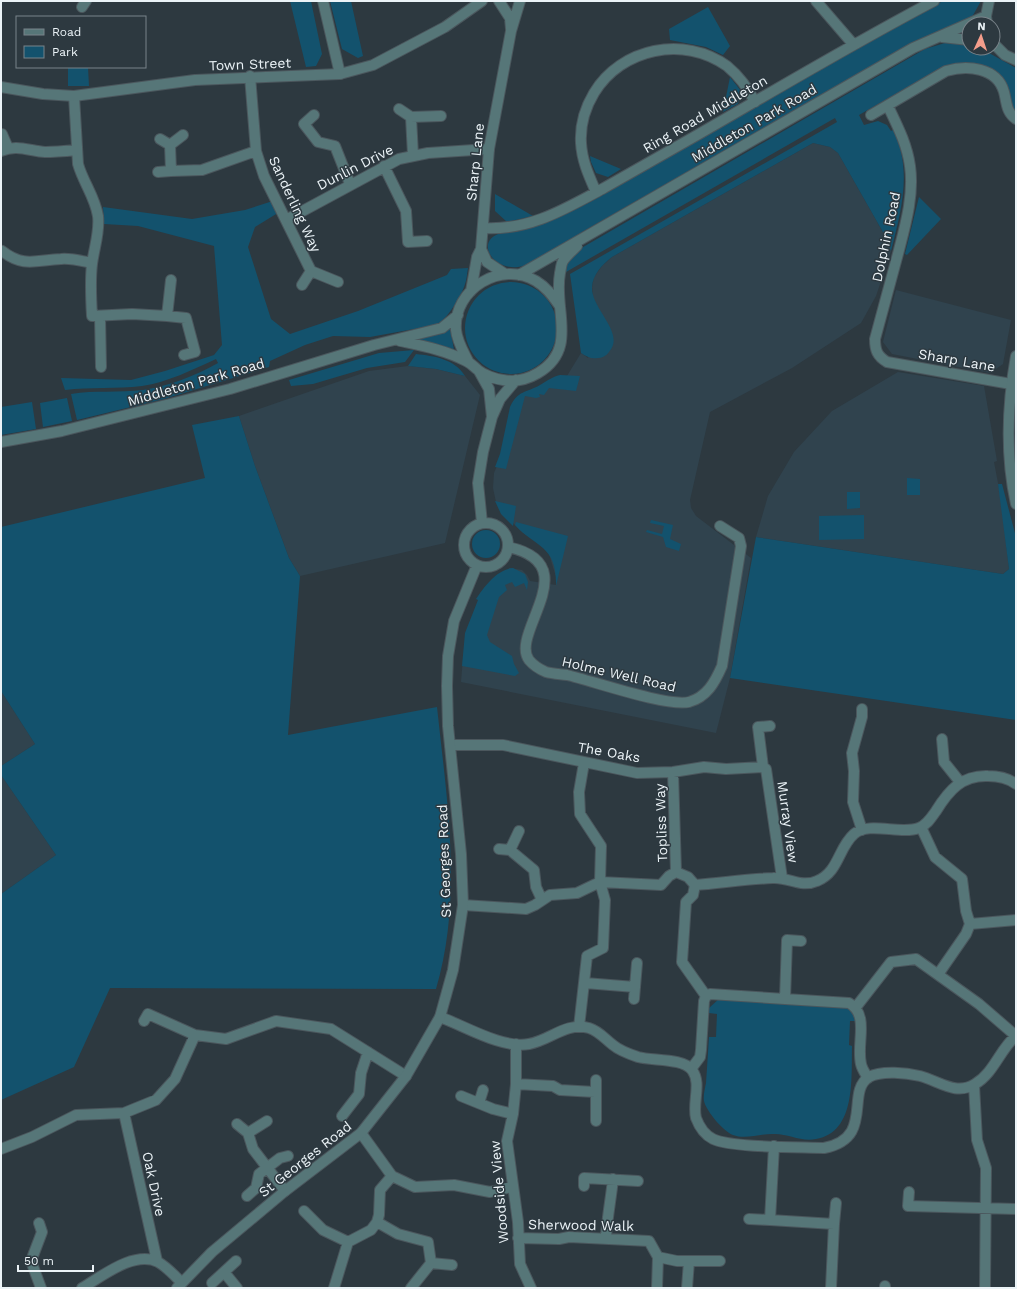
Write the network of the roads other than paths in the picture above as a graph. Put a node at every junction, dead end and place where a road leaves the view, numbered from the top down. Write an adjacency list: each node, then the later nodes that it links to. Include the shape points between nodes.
1 (323, 1): 16 (street)
2 (482, 1): 16 (street, Town Street, via 444,27 392,56 373,65)
3 (498, 1): 10 (street, via 510,18)
4 (520, 1): 10 (street)
5 (816, 1): 13 (street)
6 (934, 1): 13 (street, Ring Road Middleton)
7 (989, 1): 8 (street, Middleton Park Road)
8 (987, 16)
9 (961, 29): 11 (street, Middleton Park Road)
10 (511, 31): 33 (street, Sharp Lane)
11 (940, 37): 12 (street, Middleton Park Road); 44 (street, Middleton Park Road, via 908,51)
12 (961, 39)
13 (853, 44): 20 (street, Ring Road Middleton)
14 (1001, 52): 15 (street)
15 (1016, 60)
16 (340, 74): 17 (street, Town Street)
17 (250, 76): 19 (street, Town Street, via 195,80); 35 (street, Sanderling Way)
18 (1, 87): 19 (street, Town Street)
19 (74, 96): 34 (street)
20 (755, 102): 41 (street, Ring Road Middleton); 41 (street, via 748,88 728,67 702,53 673,48 644,53 618,66 598,86 585,112 582,155)
21 (888, 106): 23 (street); 27 (street, via 946,71 960,67 976,68 995,76 1004,90 1007,110); 61 (street, Dolphin Road, via 907,151 911,187 908,213 875,339)
22 (399, 109): 26 (street)
23 (871, 115)
24 (314, 116): 40 (street, via 304,124 318,142 335,146)
25 (441, 116): 26 (street)
26 (411, 117): 36 (street)
27 (1016, 119)
28 (2, 134): 32 (street)
29 (183, 135): 31 (street)
30 (160, 140): 31 (street)
31 (170, 145): 38 (street)
32 (4, 149): 34 (street, via 26,148 46,152)
33 (489, 149): 36 (street, Dunlin Drive); 43 (street, Sharp Lane)
34 (77, 150): 48 (street, via 81,175 92,193 98,217 98,233)
35 (256, 151): 38 (street, via 202,170); 42 (street, Sanderling Way, via 264,176)
36 (413, 155): 37 (street, Dunlin Drive)
37 (384, 166): 40 (street, Dunlin Drive); 45 (street, via 406,211 408,242)
38 (171, 171): 39 (street)
39 (158, 172)
40 (350, 184): 42 (street, Dunlin Drive)
41 (596, 192): 43 (street, Ring Road Middleton, via 553,215 533,222 506,228)
42 (286, 220): 49 (street, Sanderling Way)
43 (482, 228): 46 (street, Sharp Lane)
44 (584, 238): 51 (street, Middleton Park Road); 56 (street, Middleton Park Road, via 563,262 558,283)
45 (427, 241)
46 (481, 249): 50 (street, via 486,262); 55 (street, Sharp Lane, via 477,257)
47 (1, 251): 48 (street, via 20,262 63,259)
48 (92, 263): 58 (street, via 92,316)
49 (311, 271): 53 (street, Sanderling Way); 54 (street, Sanderling Way)
50 (505, 274): 51 (street, Middleton Park Road); 55 (street, Middleton Park Road, via 480,283)
51 (519, 275): 56 (street, Middleton Park Road, via 535,280)
52 (171, 280): 59 (street)
53 (338, 282)
54 (302, 285)
55 (471, 291): 57 (street, Middleton Park Road)
56 (559, 305): 67 (street, Middleton Park Road, via 563,335 554,358 543,370 530,378)
57 (458, 315): 60 (street, Middleton Park Road, via 442,328); 64 (street, Middleton Park Road, via 456,330 460,346)
58 (100, 316): 59 (street); 65 (street)
59 (167, 316): 62 (street, via 186,318 195,352)
60 (397, 341): 64 (street, Middleton Park Road, via 440,349); 70 (street, Middleton Park Road, via 374,345 230,389 127,416)
61 (876, 352): 68 (street, Sharp Lane, via 887,362)
62 (184, 355)
63 (1016, 356): 68 (street)
64 (468, 361): 66 (street, Middleton Park Road)
65 (101, 367)
66 (479, 371): 67 (street, Middleton Park Road, via 504,380); 69 (street, via 489,390)
67 (516, 380): 69 (street, via 500,399)
68 (1011, 384): 71 (street, Sharp Lane, via 1007,428)
69 (492, 416): 72 (street, via 478,483)
70 (1, 442)
71 (1016, 504)
72 (482, 523): 74 (street, via 490,523 500,528 507,538); 75 (street, via 470,529 464,538 466,555)
73 (720, 526): 74 (street, Holme Well Road, via 738,538 741,546 723,658 716,680 704,696 688,702 666,701 536,667 528,658 527,639 543,592 545,578 539,564 532,557 521,550)
74 (508, 547): 75 (street, via 506,556 497,564 485,567)
75 (477, 565): 79 (street, St Georges Road, via 454,621 448,656)
76 (861, 708): 86 (street, via 862,717 852,753 853,802)
77 (770, 726): 81 (street, via 754,727)
78 (942, 739): 83 (street, via 944,762)
79 (450, 745): 80 (street, The Oaks, via 503,744); 95 (street, St Georges Road, via 461,854)
80 (584, 763): 82 (street, The Oaks, via 637,773); 92 (street, via 579,792 580,814 601,846)
81 (765, 768): 82 (street, The Oaks, via 704,767); 91 (street, Murray View)
82 (673, 772): 90 (street, Topliss Way)
83 (960, 782): 84 (street, via 970,777 993,776 1012,780); 85 (street)
84 (1016, 784)
85 (921, 827): 86 (street); 97 (street, via 935,857 962,879)
86 (862, 830): 91 (street, via 848,841 835,866 826,876 806,884)
87 (519, 831): 89 (street)
88 (499, 849): 89 (street)
89 (510, 850): 94 (street, via 534,870 536,887)
90 (676, 872): 92 (street, via 660,885); 93 (street, via 688,877)
91 (782, 878): 93 (street)
92 (600, 882): 94 (street, via 577,893 550,895); 101 (street, via 605,900 603,948 587,956)
93 (695, 885): 103 (street, via 693,895 686,902 682,962)
94 (542, 900): 95 (street, via 526,909)
95 (463, 905): 107 (street, St Georges Road, via 453,970)
96 (1016, 920): 97 (street)
97 (970, 924): 100 (street)
98 (801, 941): 105 (street, via 787,940)
99 (637, 963): 102 (street)
100 (939, 973): 106 (street, via 916,959 891,962); 111 (street)
101 (585, 983): 102 (street); 109 (street)
102 (634, 987): 104 (street)
103 (706, 996): 105 (street, via 710,994); 114 (street, via 700,1056)
104 (634, 999)
105 (785, 999): 106 (street, via 849,1003)
106 (856, 1007): 116 (street, via 860,1015 860,1062)
107 (440, 1017): 112 (street, via 502,1042); 115 (street, St Georges Road)
108 (144, 1021): 110 (street, via 148,1014)
109 (579, 1027): 112 (street, via 568,1027 528,1044); 114 (street, via 590,1028 626,1053 681,1062)
110 (195, 1035): 113 (street, via 226,1039 276,1021 331,1029); 124 (street, via 175,1079 156,1100)
111 (1016, 1036): 119 (street, via 1006,1045 984,1078)
112 (516, 1044): 118 (street, Woodside View)
113 (368, 1052): 115 (street); 126 (street, via 361,1073 359,1094)
114 (691, 1069): 132 (street, via 695,1077 696,1117 705,1133 721,1142)
115 (406, 1076): 131 (street, St Georges Road)
116 (868, 1078): 119 (street, via 876,1074 909,1074 955,1088); 132 (street, via 860,1090 855,1123 844,1141 824,1148)
117 (596, 1080): 121 (street)
118 (516, 1084): 121 (street); 125 (street, Woodside View)
119 (974, 1085): 145 (street, via 977,1140 986,1168)
120 (483, 1090): 123 (street)
121 (595, 1092): 127 (street)
122 (462, 1096): 123 (street)
123 (479, 1103): 125 (street)
124 (124, 1113): 133 (street, via 76,1115); 160 (street, Oak Drive)
125 (513, 1114): 140 (street, Woodside View, via 506,1141)
126 (342, 1116)
127 (596, 1121)
128 (267, 1122): 130 (street)
129 (236, 1124): 130 (street)
130 (248, 1133): 135 (street, via 253,1149)
131 (361, 1133): 136 (street); 141 (street, St Georges Road)
132 (774, 1146): 149 (street)
133 (1, 1149)
134 (288, 1156): 135 (street, via 280,1158)
135 (268, 1168): 141 (street); 143 (street, via 259,1174 256,1188)
136 (392, 1176): 140 (street, via 415,1187 454,1185 490,1192); 150 (street, via 380,1190)
137 (613, 1179): 138 (street); 139 (street, via 584,1178); 154 (street)
138 (638, 1181)
139 (584, 1186)
140 (512, 1188): 153 (street, Woodside View)
141 (285, 1191): 165 (street, St Georges Road, via 212,1252)
142 (909, 1192): 145 (street, via 908,1211)
143 (247, 1196)
144 (836, 1203): 152 (street)
145 (987, 1208): 146 (street); 175 (street)
146 (1016, 1209)
147 (304, 1211): 155 (street, via 323,1230)
148 (749, 1219): 149 (street)
149 (770, 1220): 152 (street)
150 (377, 1222): 155 (street, via 371,1230); 161 (street, via 398,1234 428,1242)
151 (39, 1223): 166 (street, via 42,1232 31,1261)
152 (834, 1224): 174 (street)
153 (518, 1238): 154 (street, Sherwood Walk); 171 (street, Woodside View, via 520,1264)
154 (606, 1238): 156 (street, Sherwood Walk, via 649,1241)
155 (348, 1242): 169 (street)
156 (658, 1257): 158 (street); 172 (street)
157 (236, 1261): 163 (street)
158 (689, 1261): 159 (street, via 708,1257); 173 (street)
159 (720, 1261)
160 (157, 1262): 165 (street, via 167,1268); 167 (street, via 150,1260 127,1263)
161 (431, 1263): 162 (street); 170 (street)
162 (452, 1265)
163 (224, 1272): 164 (street); 168 (street)
164 (212, 1283)
165 (179, 1285)
166 (41, 1288)
167 (82, 1288)
168 (237, 1288)
169 (334, 1288)
170 (411, 1288)
171 (531, 1288)
172 (657, 1288)
173 (687, 1288)
174 (831, 1288)
175 (985, 1288)

